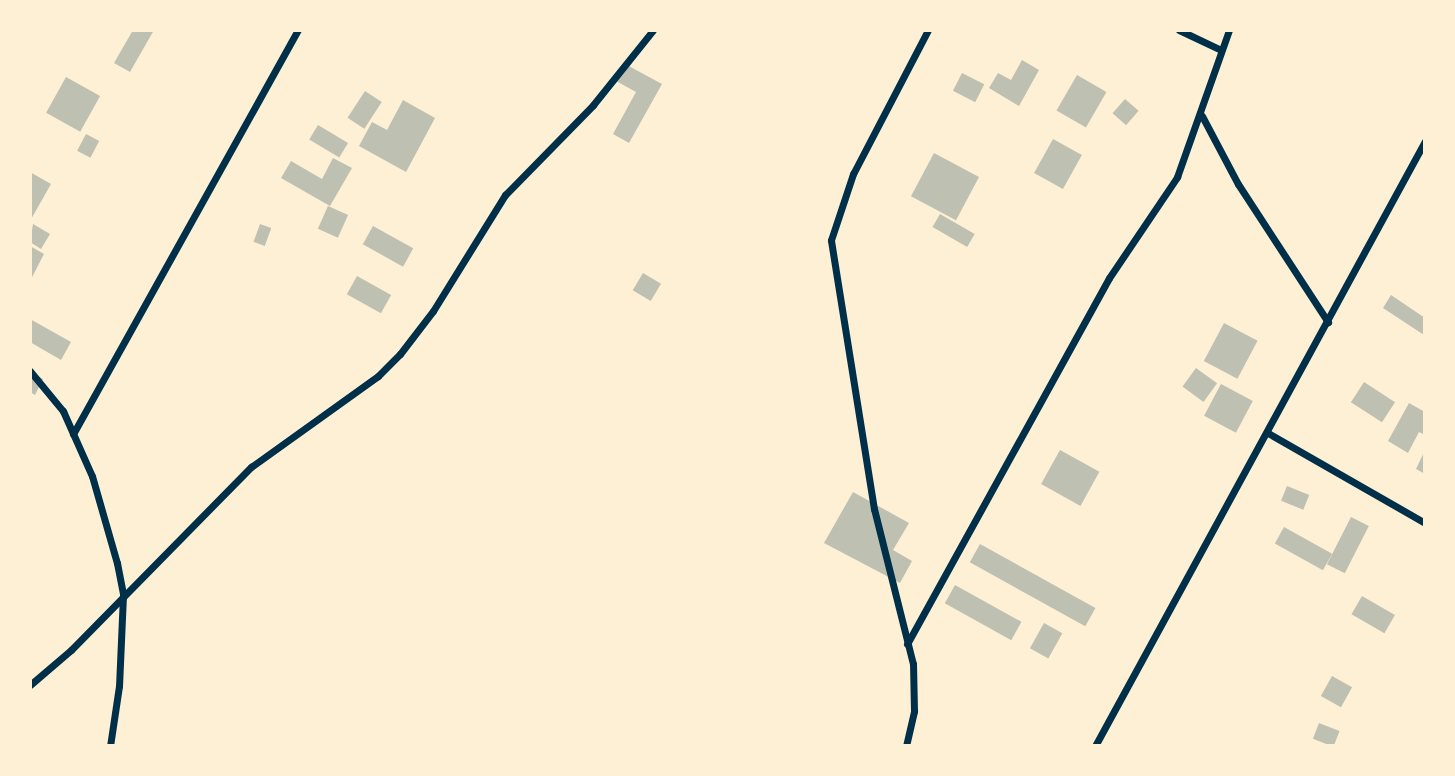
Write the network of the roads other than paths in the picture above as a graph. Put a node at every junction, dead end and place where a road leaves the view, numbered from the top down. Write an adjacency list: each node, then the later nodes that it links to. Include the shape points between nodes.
1 (298, 30): 12 (street)
2 (653, 30): 14 (street, via 593,105 510,188 433,311 400,354 378,376 251,467)
3 (928, 30): 15 (street, via 853,174 831,240 874,509)
4 (1179, 30): 6 (street)
5 (1229, 30): 6 (street)
6 (1219, 49): 7 (street)
7 (1202, 116): 9 (street, via 1238,184); 15 (street, via 1177,177 1109,278)
8 (1425, 141): 9 (street)
9 (1328, 322): 11 (street)
10 (30, 371): 12 (street, via 63,411)
11 (1268, 433): 13 (street); 19 (street)
12 (73, 434): 14 (street, via 92,476)
13 (1425, 523)
14 (123, 595): 16 (street); 17 (street, via 119,686)
15 (907, 644): 18 (street, via 916,689)
16 (30, 685)
17 (110, 746)
18 (906, 746)
19 (1095, 746)

